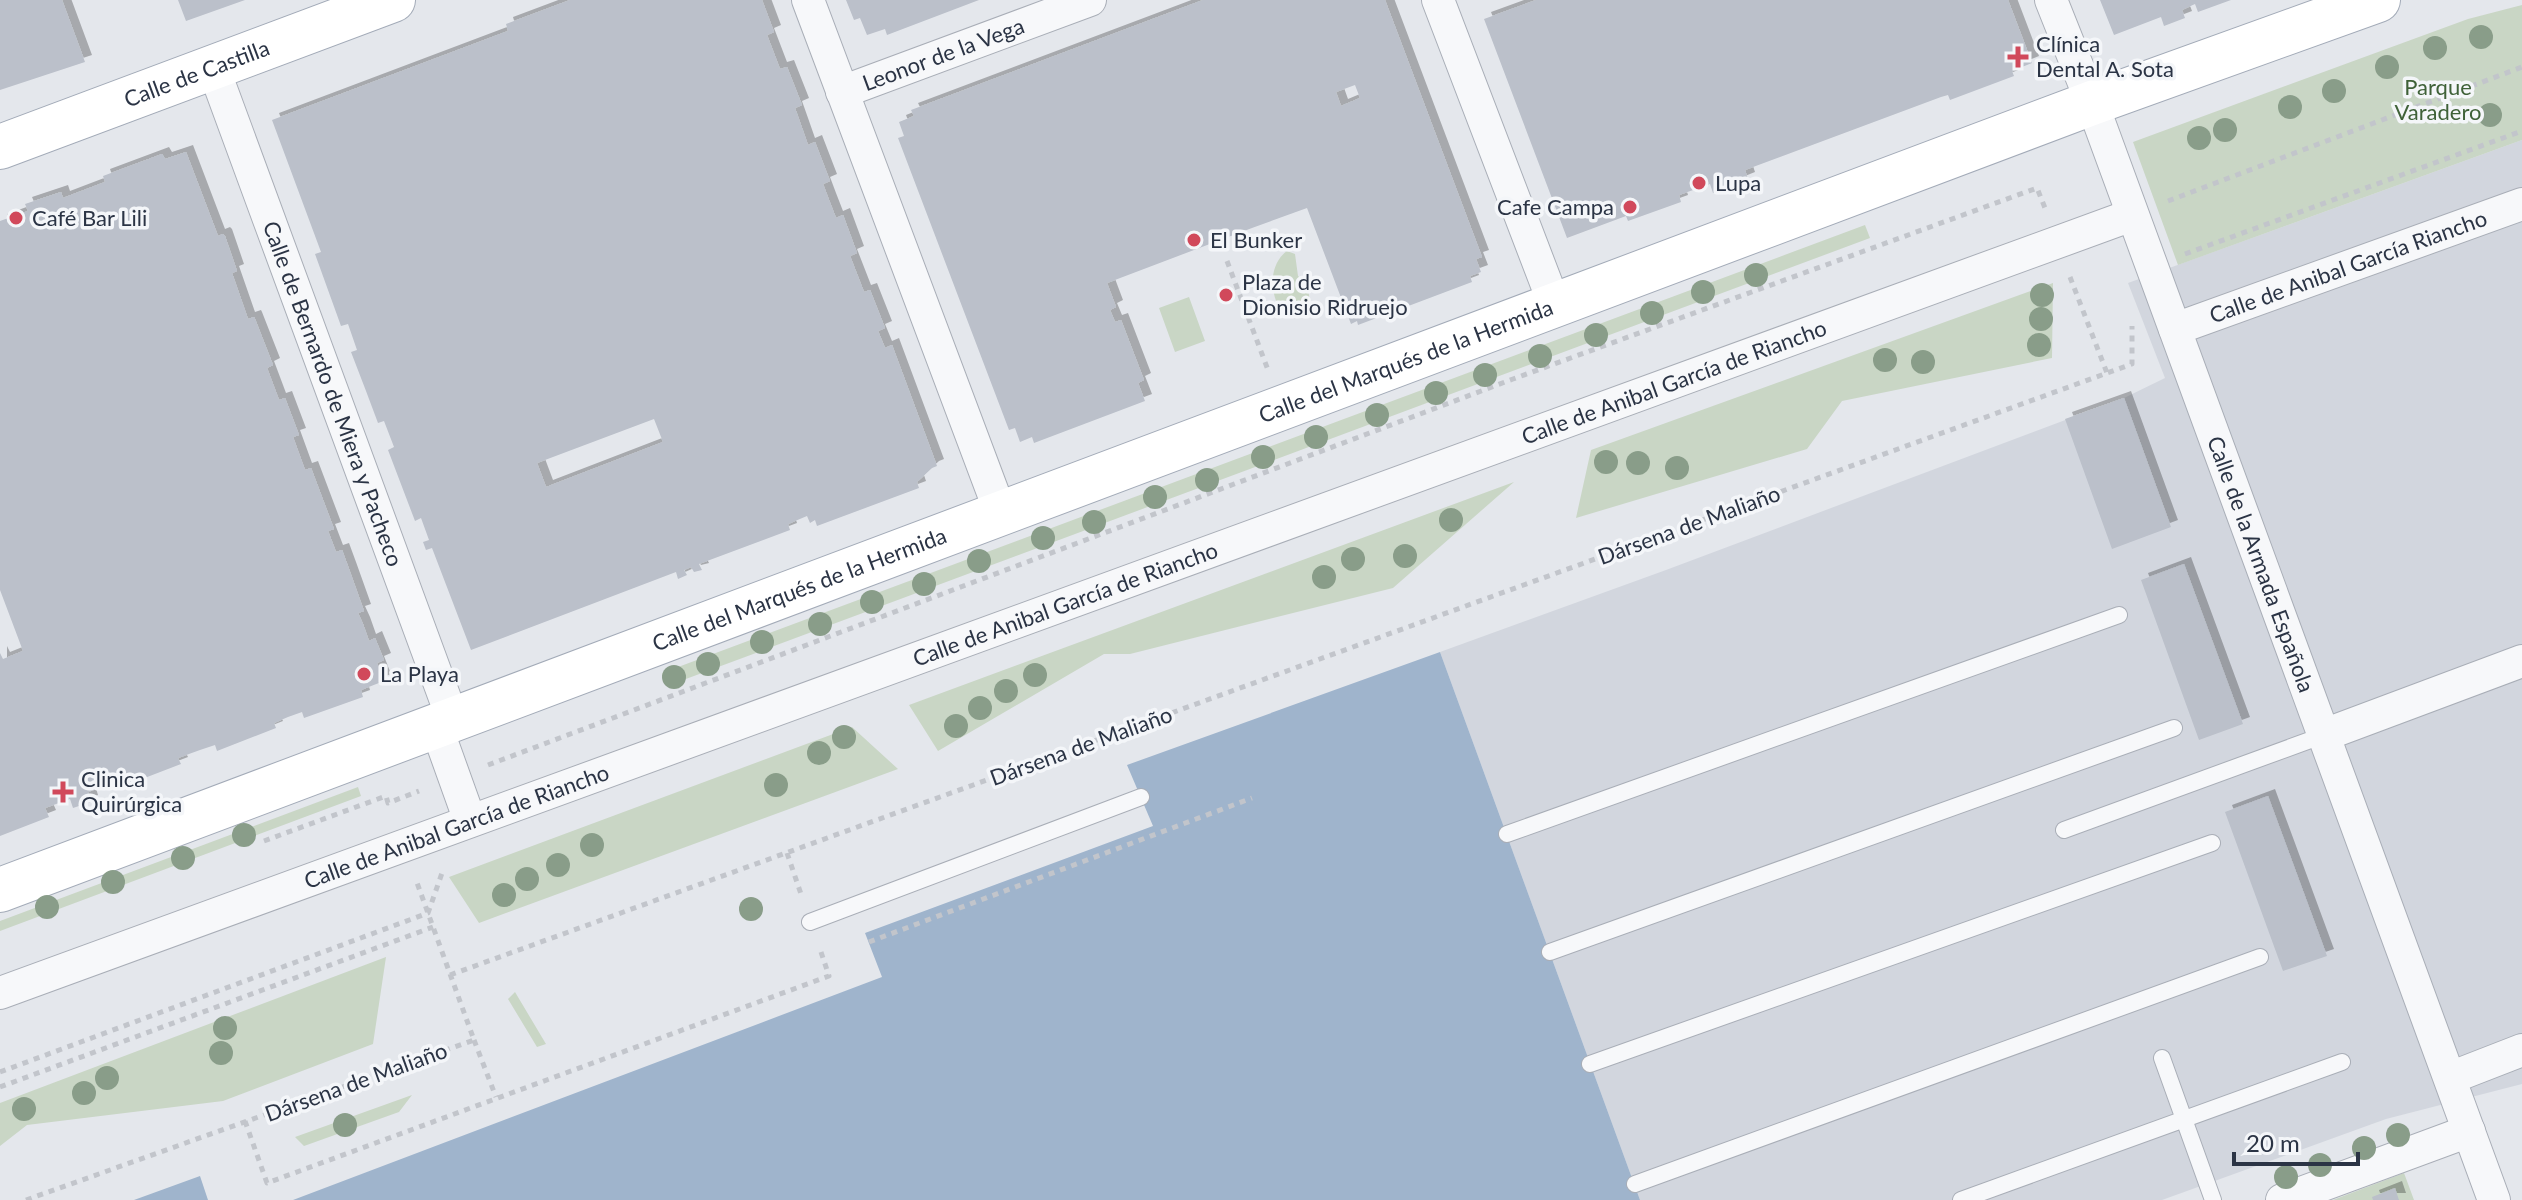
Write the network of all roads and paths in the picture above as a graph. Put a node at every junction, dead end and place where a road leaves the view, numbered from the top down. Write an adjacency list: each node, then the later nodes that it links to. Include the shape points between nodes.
1 (393, 0): 7 (main road, Calle de Castilla)
2 (808, 0): 9 (street)
3 (1090, 0): 9 (street, Leonor de la Vega)
4 (1438, 0): 20 (street)
5 (2051, 0): 10 (street, Calle de la Armada Española)
6 (2378, 0): 10 (main road, Calle del Marqués de la Hermida)
7 (213, 67): 12 (main road, Calle de Castilla); 27 (street, Calle de Bernardo de Miera y Pacheco)
8 (2522, 67): 14 (path)
9 (842, 92): 24 (street)
10 (2092, 103): 14 (street, Calle de la Armada Española); 20 (main road, Calle del Marqués de la Hermida)
11 (2522, 131): 16 (path)
12 (0, 147)
13 (2522, 204): 21 (street, Calle de Anibal García Riancho)
14 (2132, 215): 19 (street, Calle de la Armada Española); 35 (street, Calle de Anibal García de Riancho)
15 (2048, 218): 30 (path, via 2037,188)
16 (2175, 258)
17 (1227, 261): 23 (path)
18 (2067, 268): 22 (path)
19 (2158, 286): 21 (street, Calle de la Armada Española); 22 (path, Dársena de Maliaño, via 2133,295 2132,364)
20 (1555, 306): 23 (main road, Calle del Marqués de la Hermida)
21 (2175, 329): 29 (street, Calle de la Armada Española)
22 (2107, 373): 39 (path, Dársena de Maliaño)
23 (1283, 408): 24 (main road, Calle del Marqués de la Hermida)
24 (1001, 514): 27 (main road, Calle del Marqués de la Hermida)
25 (2119, 615): 37 (lane)
26 (2522, 661): 29 (street)
27 (445, 723): 35 (street); 42 (main road, Calle del Marqués de la Hermida)
28 (2174, 728): 47 (lane)
29 (2324, 735): 36 (lane); 57 (street, Calle de la Armada Española)
30 (484, 766)
31 (432, 787): 32 (path, via 388,803)
32 (386, 796)
33 (1141, 797): 44 (lane)
34 (1252, 798): 46 (path)
35 (470, 821): 50 (street, Calle de Anibal García de Riancho)
36 (2064, 830)
37 (1507, 834)
38 (2212, 843): 55 (lane)
39 (787, 853): 44 (path); 49 (path, Dársena de Maliaño)
40 (445, 864): 43 (path)
41 (414, 875): 43 (path)
42 (0, 890)
43 (428, 913): 45 (path); 56 (path)
44 (810, 922): 59 (path, via 829,976)
45 (433, 927): 49 (path); 58 (path)
46 (869, 942)
47 (1550, 952)
48 (2260, 957): 63 (lane)
49 (450, 975): 51 (path, Dársena de Maliaño)
50 (0, 993)
51 (474, 1040): 59 (path); 61 (path, Dársena de Maliaño)
52 (2522, 1050): 57 (street)
53 (2162, 1058): 60 (lane)
54 (2342, 1062): 60 (lane)
55 (1590, 1064)
56 (0, 1072)
57 (2450, 1078): 62 (street, Calle de la Armada Española)
58 (0, 1087)
59 (496, 1097): 61 (path, via 267,1183)
60 (2184, 1119): 65 (lane); 66 (lane)
61 (245, 1121): 64 (path, Dársena de Maliaño)
62 (2469, 1131): 67 (street); 68 (street, Calle de la Armada Española)
63 (1635, 1184)
64 (26, 1200)
65 (1961, 1200)
66 (2213, 1200)
67 (2282, 1200)
68 (2494, 1200)

